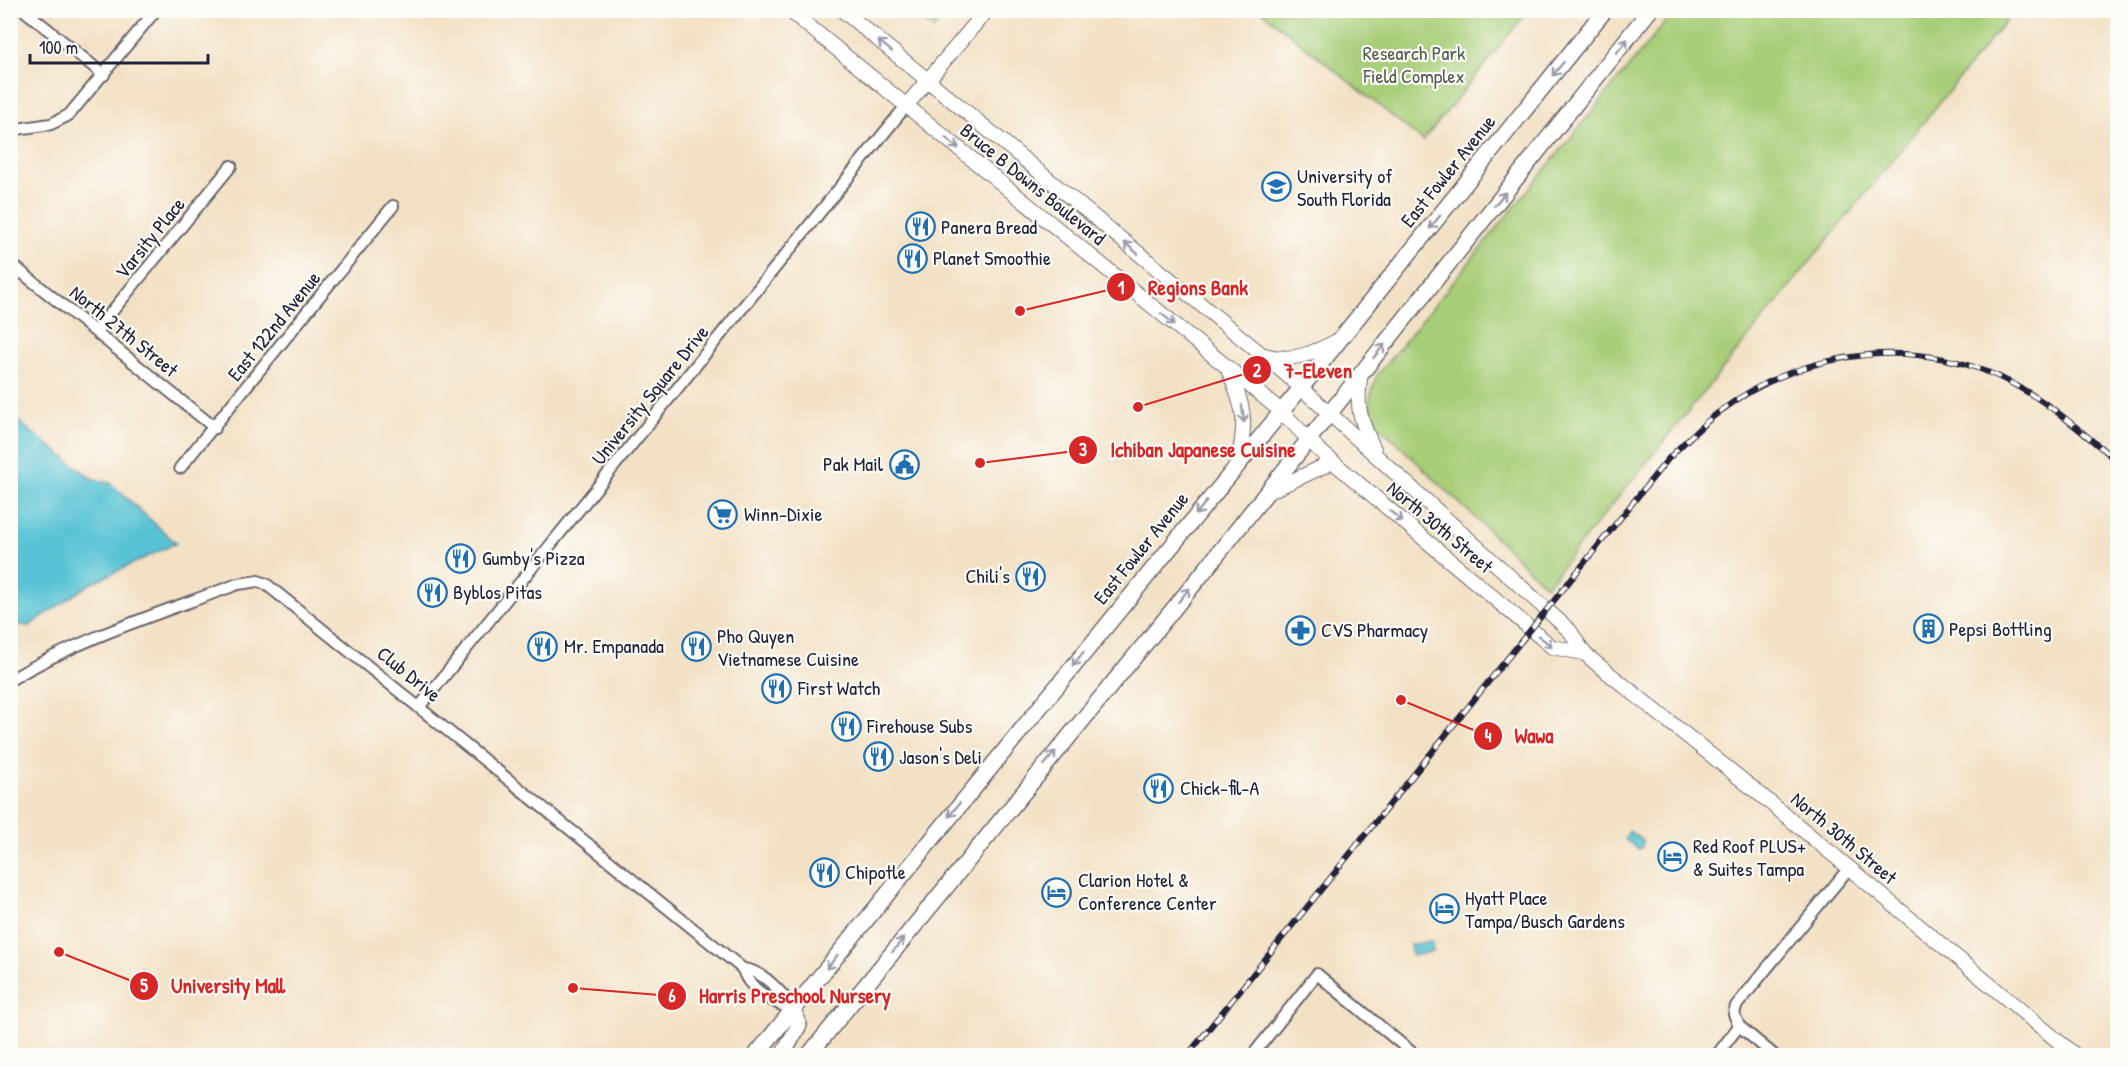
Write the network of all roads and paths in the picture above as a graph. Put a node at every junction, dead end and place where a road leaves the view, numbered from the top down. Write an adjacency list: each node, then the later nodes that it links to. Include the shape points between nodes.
1 (24, 10): 8 (street)
2 (156, 10): 8 (street)
3 (789, 10): 10 (main road, Bruce B Downs Boulevard)
4 (842, 10): 9 (main road, Bruce B Downs Boulevard, one-way to 4)
5 (987, 10): 9 (main road)
6 (1605, 10): 16 (main road, East Fowler Avenue, one-way to 16)
7 (1650, 10): 19 (main road, one-way to 7)
8 (104, 75): 11 (street, via 69,115 51,124)
9 (929, 81): 10 (main road); 17 (main road, Bruce B Downs Boulevard, one-way to 9)
10 (906, 106): 18 (main road, Bruce B Downs Boulevard, one-way to 18); 32 (street, University Square Drive)
11 (10, 130)
12 (231, 166): 15 (street, Varsity Place)
13 (393, 206): 23 (street, East 122nd Avenue)
14 (10, 263): 15 (street, North 27th Street)
15 (96, 332): 23 (street, North 27th Street)
16 (1339, 340): 17 (main road, via 1313,354 1295,358); 20 (main road, East Fowler Avenue)
17 (1257, 352): 20 (main road, Bruce B Downs Boulevard)
18 (1227, 367): 21 (main road, Bruce B Downs Boulevard); 27 (main road, one-way to 27, via 1245,418)
19 (1361, 373): 22 (main road); 25 (main road, via 1360,419)
20 (1301, 387): 21 (main road, East Fowler Avenue); 22 (main road, Bruce B Downs Boulevard)
21 (1281, 411): 24 (main road, North 30th Street); 27 (main road, East Fowler Avenue)
22 (1329, 413): 24 (main road); 25 (main road, North 30th Street)
23 (215, 428): 28 (street, East 122nd Avenue)
24 (1308, 440): 26 (main road, North 30th Street); 29 (main road)
25 (1376, 454): 30 (main road, North 30th Street, via 1570,631)
26 (1333, 462): 29 (main road); 30 (main road, North 30th Street, one-way to 30, via 1552,647)
27 (1238, 463): 34 (main road, East Fowler Avenue, one-way to 34)
28 (180, 468)
29 (1266, 493): 38 (main road, one-way to 29)
30 (1584, 653): 33 (main road, North 30th Street)
31 (10, 680): 32 (street, Club Drive, via 125,625 238,584 258,581 274,588)
32 (420, 706): 34 (street, Club Drive, via 743,969 745,977 777,1005)
33 (1850, 868): 35 (street, via 1736,1006 1734,1014); 43 (main road, North 30th Street)
34 (793, 1009): 36 (main road, East Fowler Avenue); 37 (main road, via 799,1025)
35 (1739, 1026): 41 (street); 42 (street)
36 (755, 1056)
37 (782, 1056)
38 (808, 1056)
39 (1252, 1056): 40 (street, via 1317,974)
40 (1416, 1056)
41 (1716, 1056)
42 (1775, 1056)
43 (2076, 1056)

